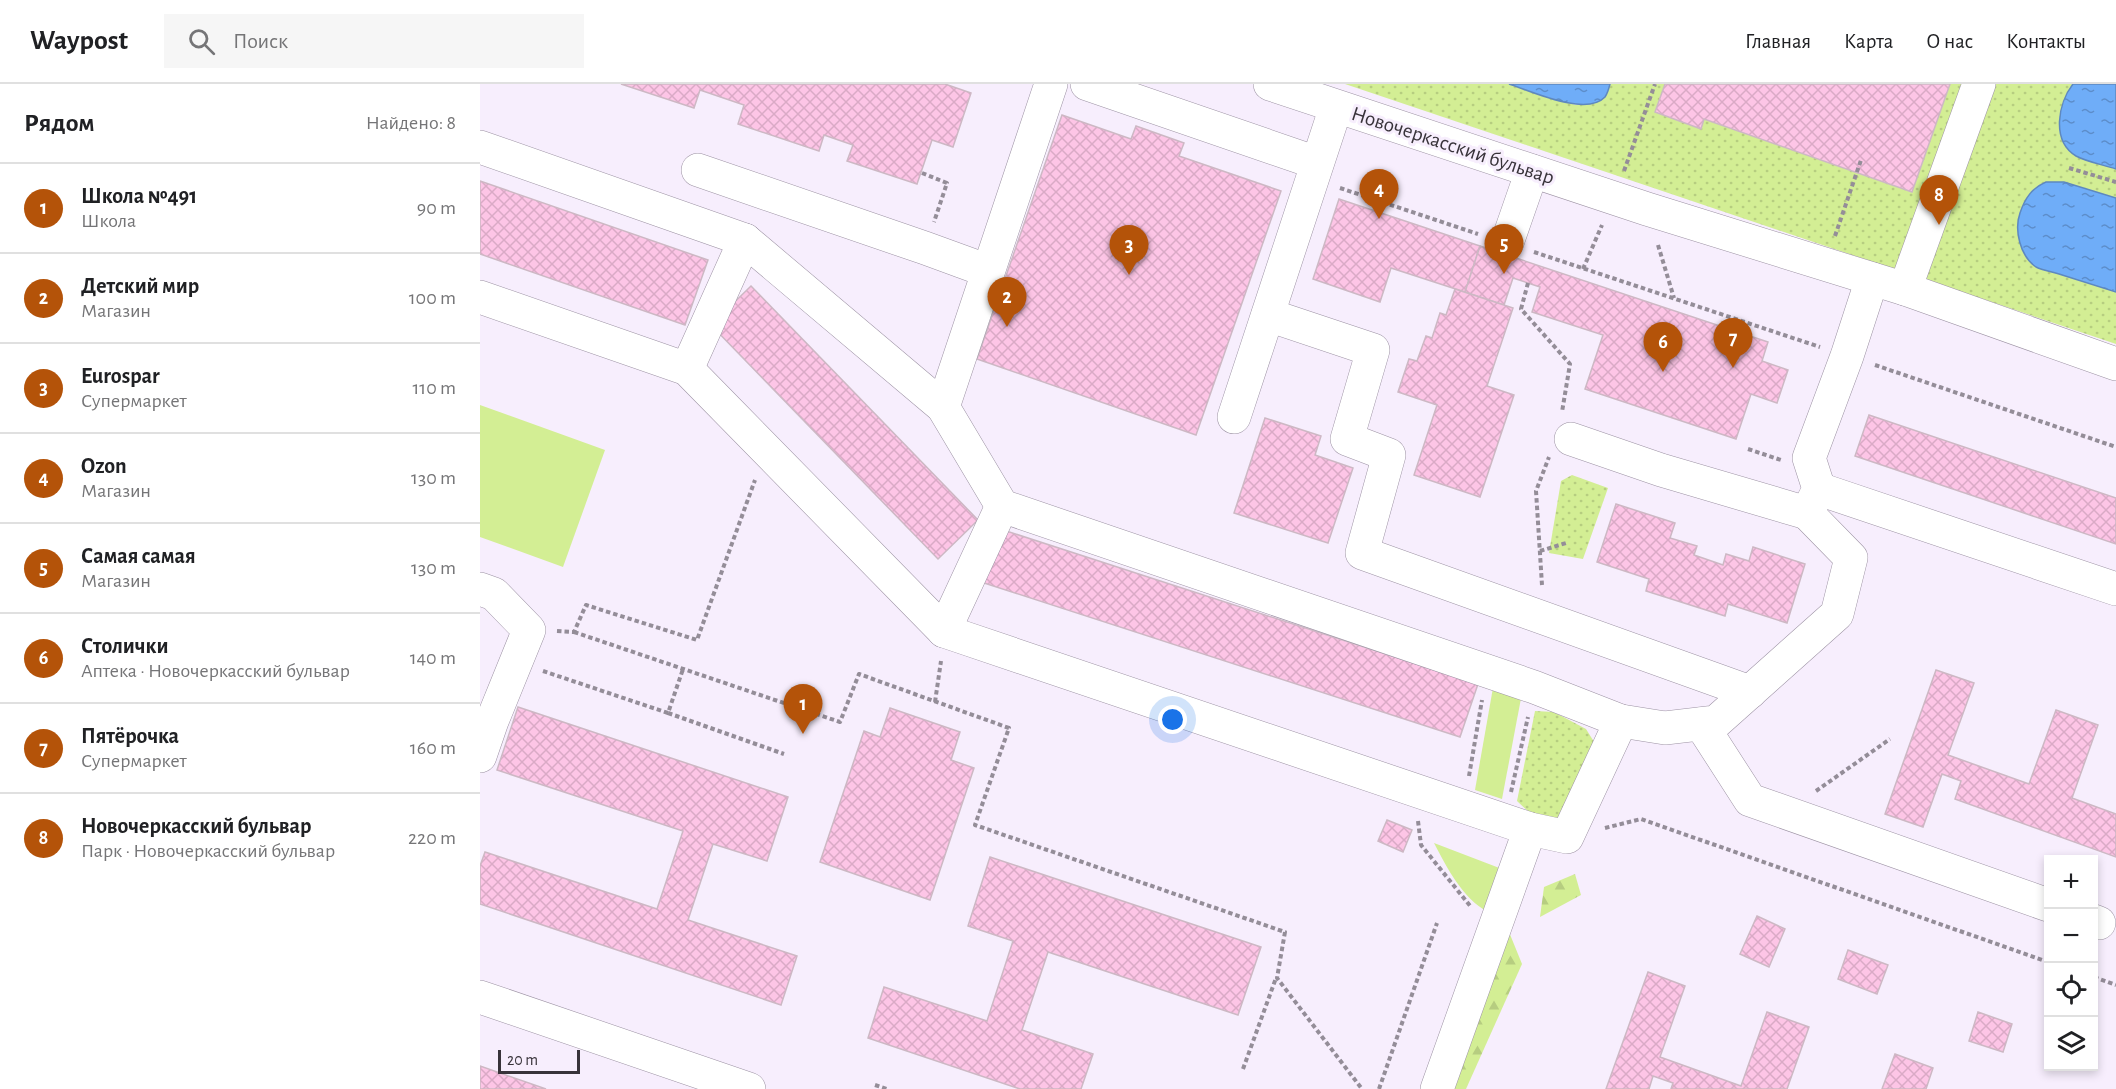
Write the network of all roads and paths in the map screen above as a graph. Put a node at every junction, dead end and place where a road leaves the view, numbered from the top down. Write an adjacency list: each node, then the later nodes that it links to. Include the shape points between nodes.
1 (1051, 84): 23 (street)
2 (1087, 84): 11 (street)
3 (1270, 84): 6 (street, Новочеркасский бульвар)
4 (1654, 84): 14 (path)
5 (1979, 84): 26 (street)
6 (1336, 107): 11 (street); 12 (street, Новочеркасский бульвар)
7 (480, 147): 18 (street)
8 (1861, 160): 20 (path)
9 (2069, 168): 15 (path)
10 (698, 171): 21 (street)
11 (1314, 171): 19 (path); 29 (street)
12 (1532, 171): 16 (street, Новочеркасский бульвар); 19 (street)
13 (921, 173): 21 (path, via 947,183)
14 (1621, 178)
15 (2116, 182)
16 (1647, 209): 24 (street, Новочеркасский бульвар); 28 (path)
17 (1606, 216): 22 (path)
18 (745, 240): 32 (street); 33 (street)
19 (1507, 243): 22 (path)
20 (1833, 243)
21 (925, 248): 23 (street)
22 (1583, 269): 28 (path)
23 (988, 271): 33 (street)
24 (1872, 279): 26 (street, Новочеркасский бульвар); 30 (street)
25 (1528, 283): 35 (path, via 1521,309 1570,364)
26 (1905, 290): 31 (street, Новочеркасский бульвар)
27 (480, 297): 32 (street)
28 (1675, 298): 30 (path)
29 (1268, 315): 34 (street); 44 (street, via 1373,350 1347,439 1389,455 1362,553)
30 (1847, 356): 36 (path); 38 (street, via 1809,458)
31 (2116, 364)
32 (687, 369): 37 (street)
33 (943, 407): 39 (street)
34 (1234, 417)
35 (1561, 438): 38 (street, via 1661,470); 41 (path, via 1536,491)
36 (2116, 447)
37 (766, 450): 46 (street); 47 (path, via 697,640 586,605)
38 (1813, 501): 43 (street); 52 (street, via 1851,558 1837,614)
39 (1002, 506): 46 (street); 50 (street)
40 (1566, 543): 41 (path)
41 (1540, 551): 44 (path)
42 (480, 589): 45 (street, via 494,594)
43 (2116, 589)
44 (1544, 617): 52 (street)
45 (529, 630): 47 (path); 48 (street)
46 (944, 631): 53 (path); 60 (street)
47 (574, 632): 49 (path)
48 (516, 662): 54 (path); 59 (street)
49 (683, 669): 53 (path, via 840,722 859,674); 54 (path)
50 (1488, 671): 51 (street); 61 (path)
51 (1534, 687): 55 (street); 63 (path, via 1510,797)
52 (1750, 692): 56 (street, via 1716,722)
53 (935, 702): 69 (path, via 1009,728 975,825 1285,932)
54 (668, 713): 58 (path)
55 (1621, 721): 56 (street, via 1665,728); 64 (street)
56 (1701, 724): 62 (street, via 1750,800)
57 (1890, 739): 62 (path)
58 (784, 754)
59 (480, 756)
60 (1414, 789): 61 (street); 67 (path, via 1421,845)
61 (1463, 806): 63 (street)
62 (1786, 813): 65 (street)
63 (1530, 829): 64 (street); 67 (street)
64 (1567, 837): 68 (path, via 1641,819)
65 (2044, 903)
66 (1437, 922): 78 (path)
67 (1492, 933): 79 (street)
68 (2044, 960)
69 (1276, 978): 73 (path); 77 (path)
70 (2098, 978): 71 (path)
71 (2116, 985)
72 (480, 997): 75 (street)
73 (1243, 1069)
74 (875, 1085): 76 (path)
75 (749, 1089)
76 (887, 1089)
77 (1362, 1089)
78 (1379, 1089)
79 (1437, 1089)

